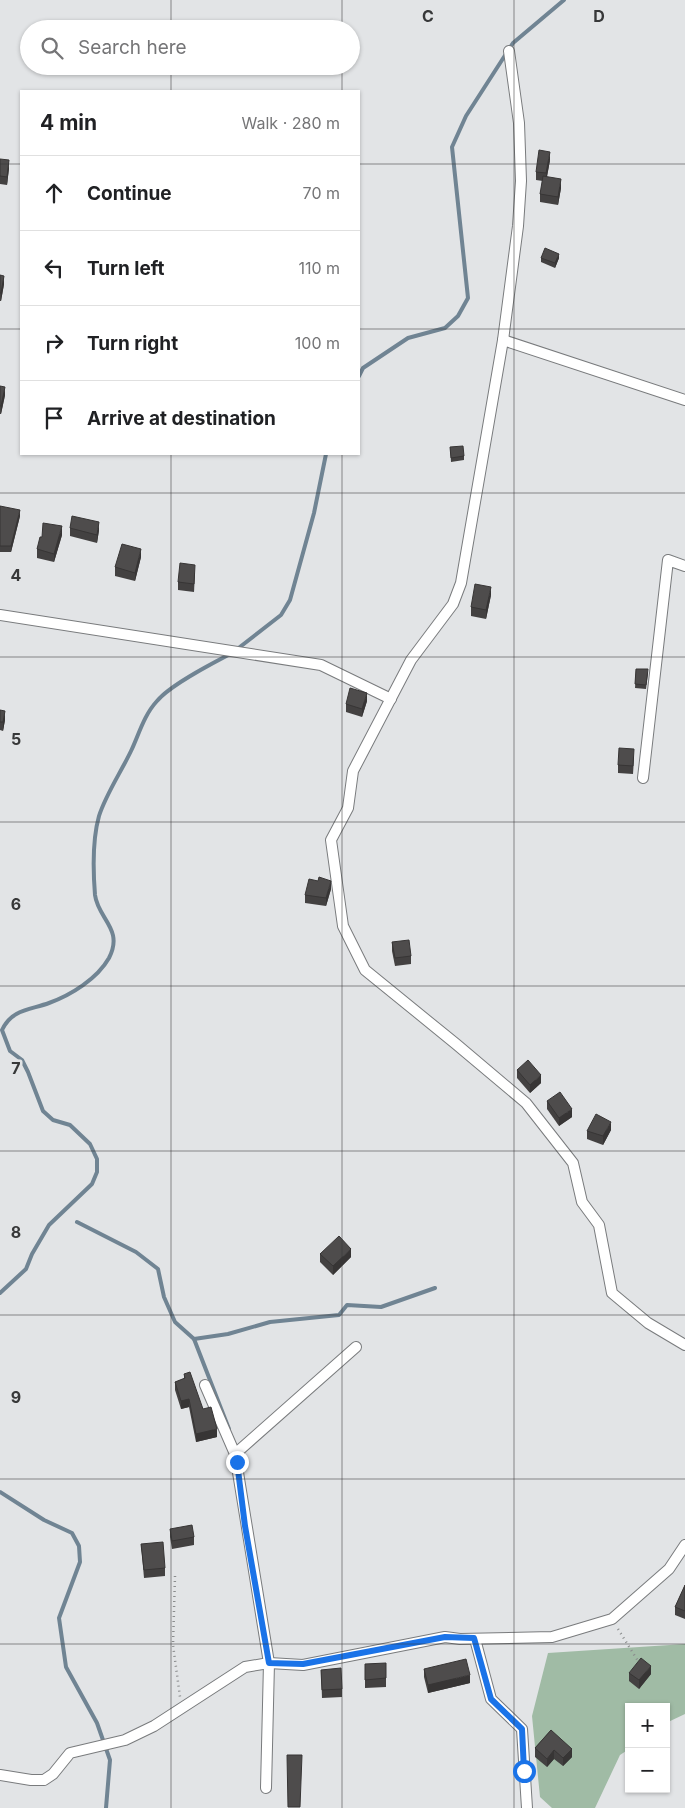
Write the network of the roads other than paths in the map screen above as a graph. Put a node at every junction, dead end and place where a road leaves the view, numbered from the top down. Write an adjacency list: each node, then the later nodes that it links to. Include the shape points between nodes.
1 (508, 51): 2 (street, via 519,123 521,181)
2 (503, 340): 3 (street); 6 (street, via 461,582 452,604 411,660)
3 (685, 400)
4 (685, 566): 7 (street, via 668,560)
5 (0, 615): 6 (street, via 321,665)
6 (391, 699): 8 (street, via 353,771 348,808 331,840 343,926 365,970 526,1103 573,1163 582,1202 599,1225 612,1293 648,1323)
7 (643, 778)
8 (685, 1345)
9 (356, 1347): 11 (street)
10 (205, 1385): 11 (street)
11 (235, 1454): 14 (street)
12 (685, 1545): 13 (street, via 669,1569 612,1619 552,1637)
13 (474, 1638): 14 (street, via 445,1637 303,1664); 17 (street, via 491,1699 522,1729)
14 (269, 1663): 15 (street, via 245,1667 154,1726 125,1740 70,1753 44,1780); 16 (street)
15 (0, 1775)
16 (266, 1788)
17 (527, 1808)

